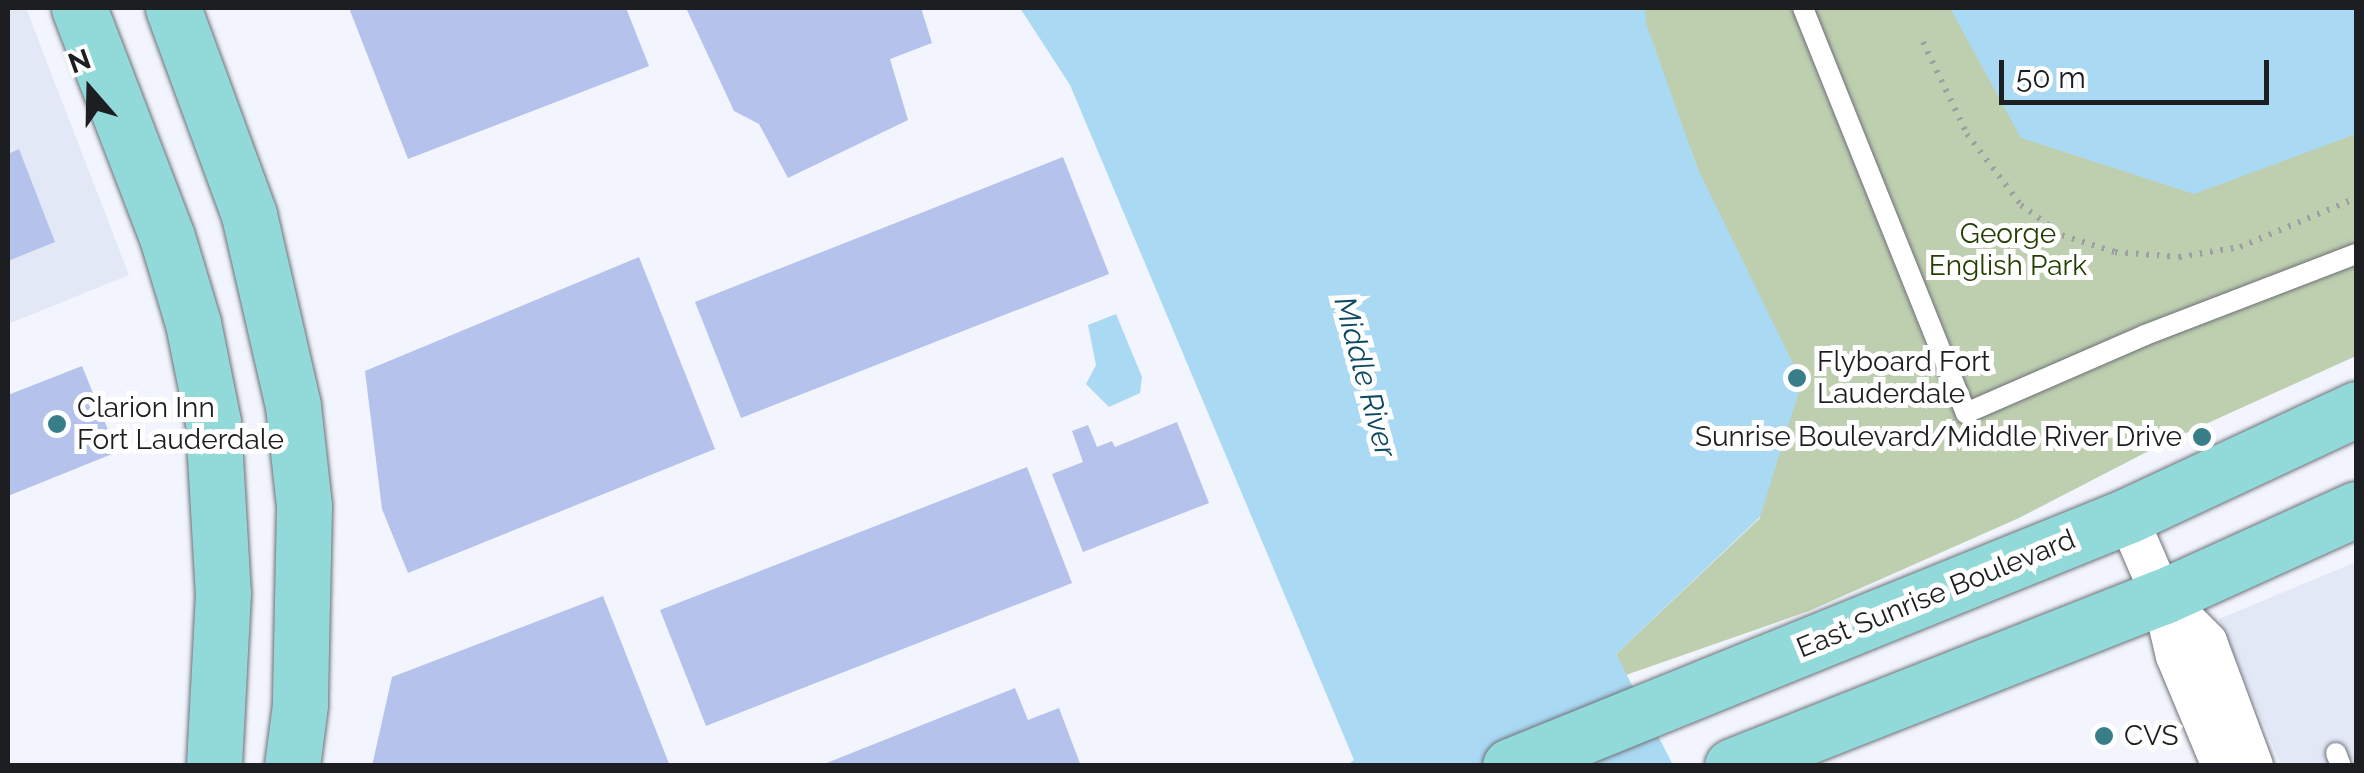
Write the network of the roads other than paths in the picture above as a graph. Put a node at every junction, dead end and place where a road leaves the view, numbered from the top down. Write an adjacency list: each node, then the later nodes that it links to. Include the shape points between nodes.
1 (79, 8): 9 (main road, via 167,237 213,422 223,593)
2 (173, 8): 10 (main road, via 249,215 293,406 304,506 300,705)
3 (1803, 8): 4 (lane, via 1966,412)
4 (2356, 254)
5 (2356, 408): 7 (main road, East Sunrise Boulevard)
6 (2356, 509): 8 (main road)
7 (2127, 516): 8 (street); 11 (main road, East Sunrise Boulevard)
8 (2162, 597): 12 (main road); 13 (street, via 2176,656); 14 (street, via 2207,642)
9 (214, 766)
10 (292, 766)
11 (1510, 766)
12 (1732, 766)
13 (2222, 766)
14 (2253, 766)

